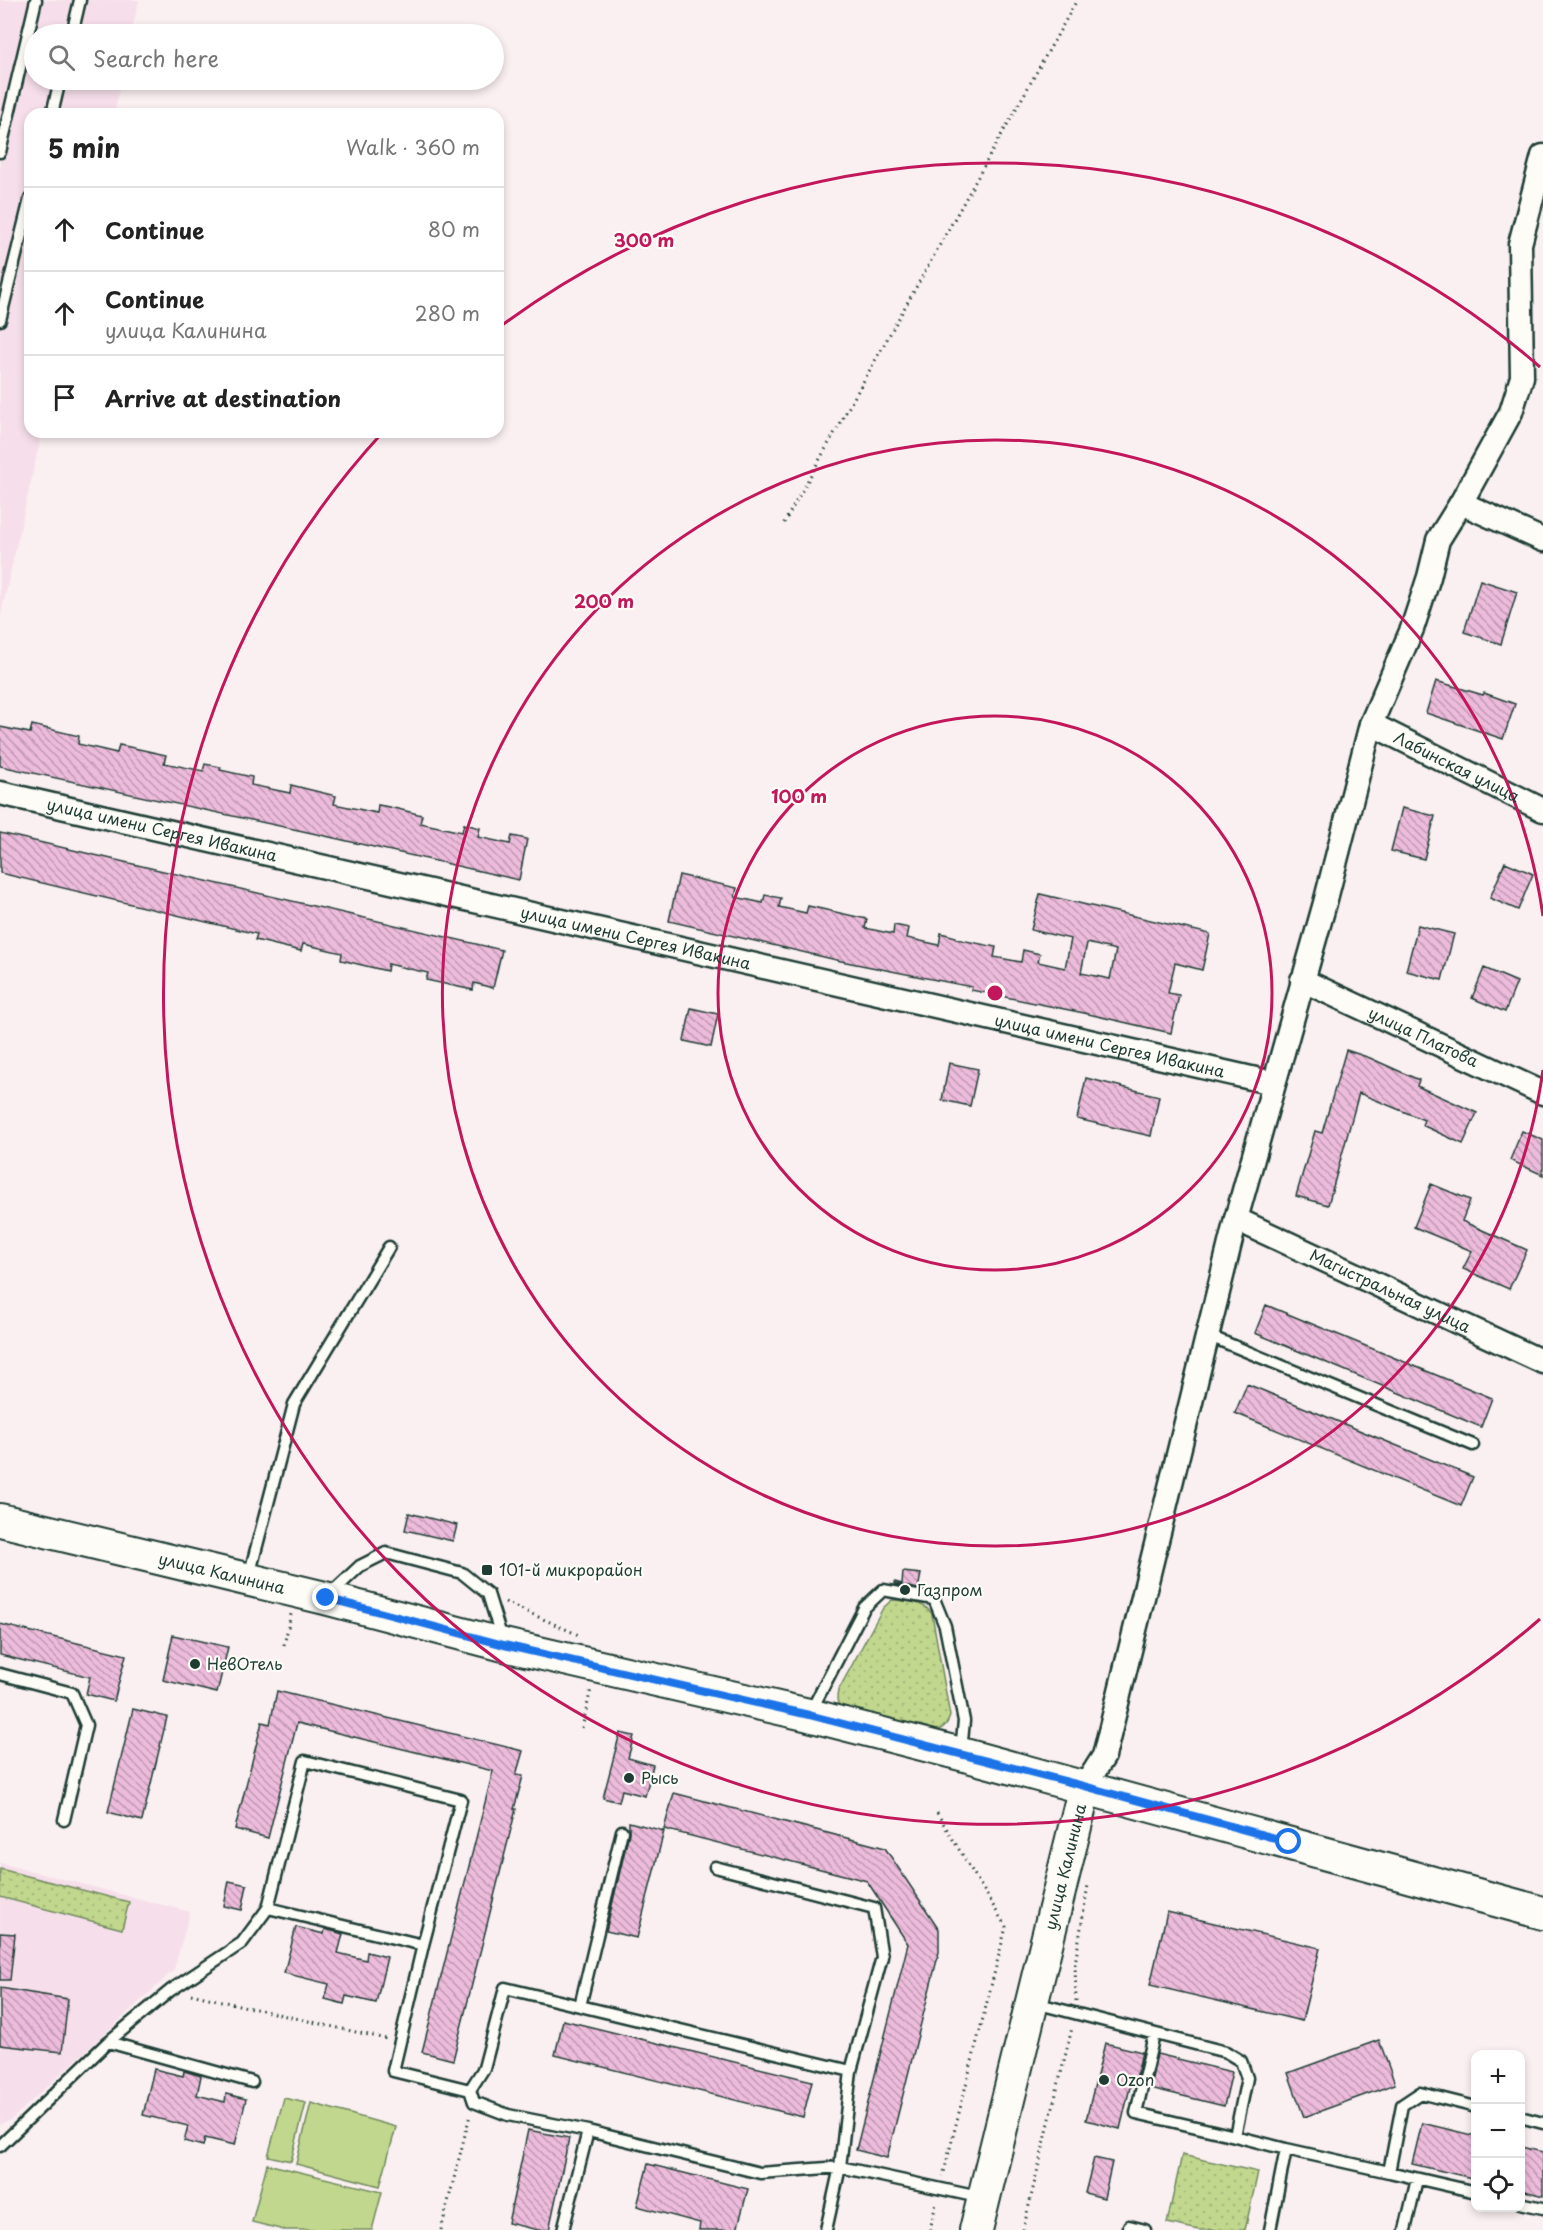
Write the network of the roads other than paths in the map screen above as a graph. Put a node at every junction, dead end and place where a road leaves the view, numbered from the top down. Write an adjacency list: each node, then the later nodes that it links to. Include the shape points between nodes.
1 (36, 0): 3 (lane)
2 (80, 0): 4 (lane)
3 (30, 24)
4 (74, 24)
5 (24, 51): 8 (lane)
6 (58, 90): 7 (lane)
7 (53, 108)
8 (0, 153)
9 (1543, 156): 13 (street, via 1520,244 1522,377 1511,412)
10 (24, 218): 11 (lane)
11 (5, 275): 12 (lane)
12 (0, 320)
13 (1461, 502): 14 (street); 15 (street, via 1438,540 1412,629)
14 (1543, 540)
15 (1371, 724): 17 (street, Лабинская улица); 18 (street)
16 (0, 793): 19 (street, улица имени Сергея Ивакина)
17 (1543, 810)
18 (1302, 980): 19 (street); 20 (street, улица Платова)
19 (1274, 1083): 21 (street)
20 (1543, 1093)
21 (1236, 1219): 23 (street); 24 (street, Магистральная улица)
22 (389, 1247): 27 (lane, via 294,1404)
23 (1207, 1335): 25 (lane); 33 (street, via 1104,1755)
24 (1543, 1362)
25 (1473, 1445)
26 (0, 1520): 27 (main road, улица Калинина)
27 (248, 1580): 28 (main road, улица Калинина)
28 (326, 1598): 29 (main road, улица Калинина); 29 (lane, via 360,1566 386,1553 462,1573 488,1594)
29 (504, 1645): 31 (main road, улица Калинина)
30 (0, 1674): 34 (lane, via 72,1693 86,1725)
31 (809, 1715): 32 (main road, улица Калинина); 32 (lane, via 864,1608 882,1590 934,1599 945,1626 964,1721)
32 (961, 1754): 33 (main road, улица Калинина)
33 (1084, 1786): 38 (main road); 40 (main road, улица Калинина)
34 (64, 1820)
35 (621, 1831): 41 (lane)
36 (715, 1867): 44 (lane, via 874,1908 882,1957)
37 (268, 1908): 39 (lane); 39 (lane, via 305,1761 460,1800); 43 (lane, via 242,1942 171,1990)
38 (1543, 1914)
39 (423, 1945): 46 (lane, via 393,2071)
40 (1032, 2003): 42 (lane); 58 (main road, улица Калинина)
41 (580, 2006): 44 (lane); 46 (lane, via 505,1988 484,2068)
42 (1154, 2035): 51 (lane, via 1226,2052 1241,2061 1247,2078); 51 (lane, via 1136,2113)
43 (108, 2042): 45 (lane); 52 (lane)
44 (851, 2071): 54 (lane)
45 (252, 2082)
46 (471, 2090): 50 (lane, via 474,2102 508,2115)
47 (1471, 2106): 55 (lane, via 1420,2093 1402,2105)
48 (1525, 2118): 49 (lane)
49 (1543, 2123)
50 (588, 2131): 54 (lane, via 760,2173); 62 (lane)
51 (1235, 2136): 53 (lane)
52 (0, 2146)
53 (1286, 2149): 55 (lane); 66 (lane)
54 (840, 2167): 58 (lane); 63 (lane)
55 (1389, 2172): 56 (lane)
56 (1418, 2179): 57 (lane); 67 (lane)
57 (1471, 2191)
58 (984, 2198): 64 (main road, улица Калинина)
59 (1525, 2204): 60 (lane)
60 (1543, 2208)
61 (1129, 2226): 65 (lane)
62 (563, 2230)
63 (826, 2230)
64 (976, 2230)
65 (1145, 2230)
66 (1270, 2230)
67 (1405, 2230)

